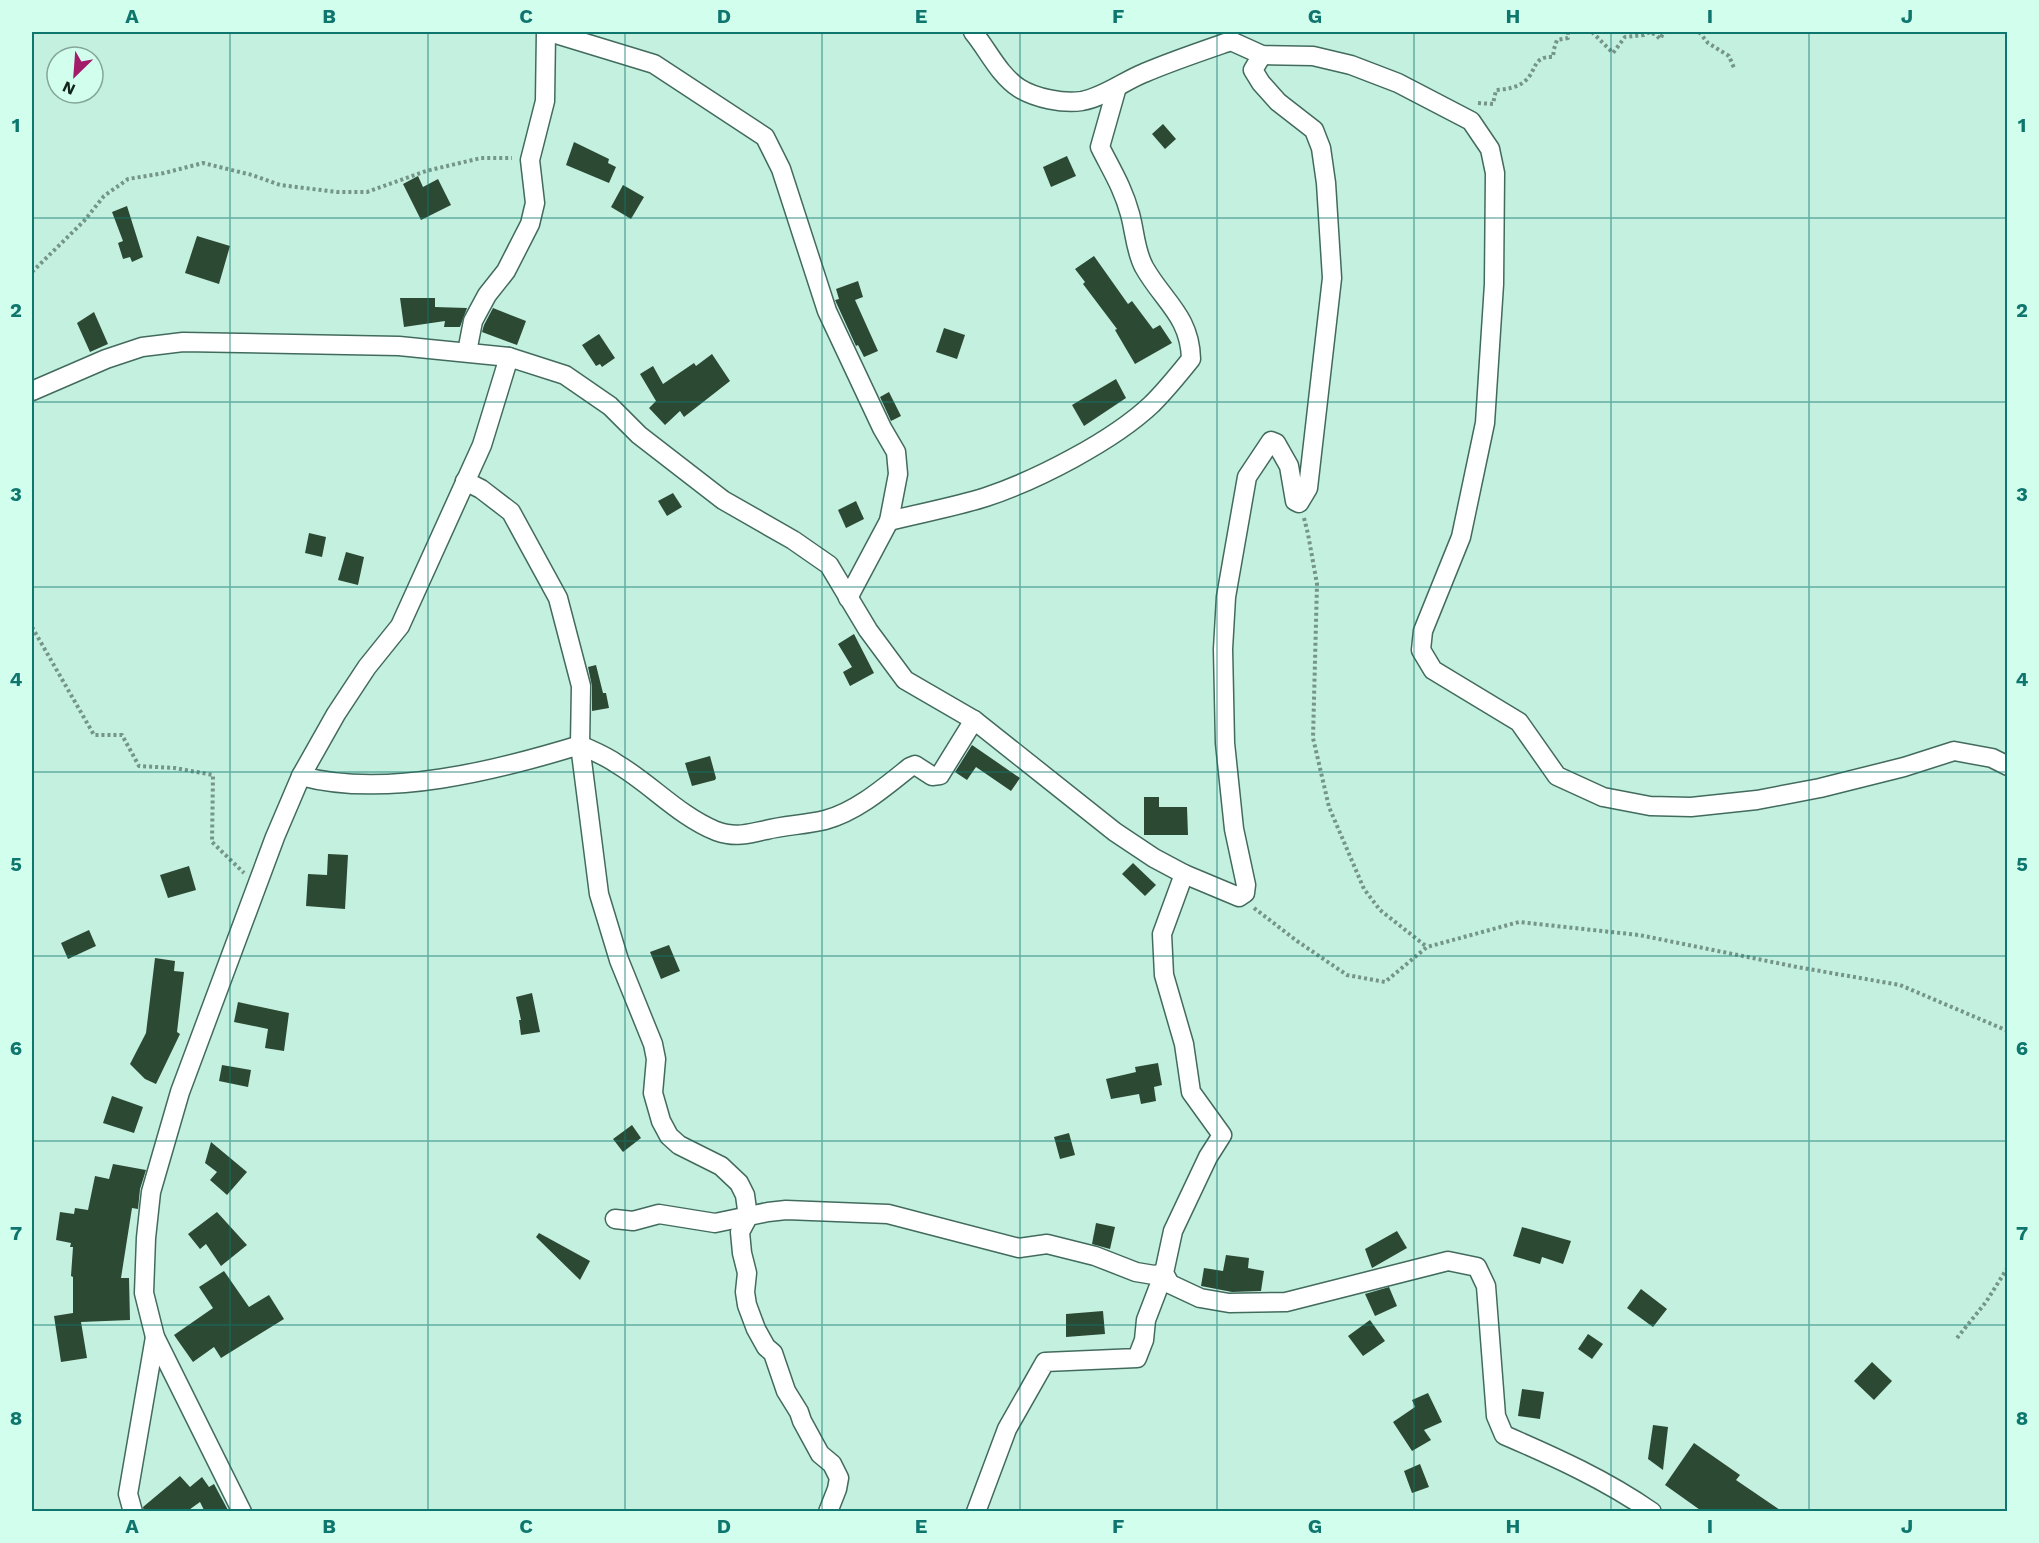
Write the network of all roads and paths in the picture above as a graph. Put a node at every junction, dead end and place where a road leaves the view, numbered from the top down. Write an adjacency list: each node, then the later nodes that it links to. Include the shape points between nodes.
1 (547, 32): 11 (street, via 546,101); 18 (street, via 654,64 765,137 781,169 827,311 896,452 898,474)
2 (973, 32): 9 (street, via 1005,76 1020,89 1041,97 1082,101)
3 (1568, 32): 10 (path, via 1568,38 1557,40 1553,57 1538,61 1527,80 1514,88 1496,90 1493,104 1476,103)
4 (1592, 32): 5 (path, via 1613,53 1625,37 1650,32 1660,39)
5 (1664, 32)
6 (1699, 32): 8 (path, via 1729,56)
7 (1262, 55): 9 (street, via 1231,41 1142,73); 10 (street, via 1313,56 1351,65); 17 (street, via 1253,70 1278,102 1314,130 1326,183 1332,278 1308,488)
8 (1734, 68)
9 (1117, 87): 18 (street, via 1100,147 1121,185 1143,267 1184,324 1191,342 1191,359 1152,404 1080,454 1016,486)
10 (1455, 112): 23 (street, via 1471,121 1490,149 1495,173 1494,285 1485,423 1461,537 1423,631 1421,650 1433,670 1519,722 1557,776 1603,797 1650,806 1691,807 1757,800 1894,770 1954,751 1992,758)
11 (530, 160): 12 (path, via 481,158 426,171 367,192 280,185 203,163 128,179 104,196); 13 (street, via 535,203 530,224 473,321)
12 (32, 272)
13 (467, 352): 14 (street); 15 (street, via 387,345 183,342 142,347)
14 (508, 357): 16 (street, via 482,445); 19 (street, via 565,375 610,406 639,435 723,500 829,565)
15 (32, 391)
16 (465, 481): 22 (street, via 511,512 558,598 581,686); 24 (street, via 400,626 336,714)
17 (1299, 503): 27 (street, via 1295,501 1289,466 1271,441 1247,477 1226,597 1224,743 1234,829 1246,885 1245,893); 28 (path, via 1317,584 1313,738 1329,807 1364,888 1380,910)
18 (889, 521): 19 (street)
19 (848, 598): 21 (street, via 905,680)
20 (32, 627): 26 (path, via 94,735 122,735 139,766 213,775 212,842)
21 (974, 720): 22 (street, via 940,775 932,776 915,765 854,807 827,819 746,836 728,835 690,817 617,763); 25 (street, via 1115,832)
22 (580, 745): 24 (street, via 524,762 395,784 324,782); 30 (street, via 599,894 619,960 653,1044 653,1093 660,1121 679,1145 721,1166 739,1183)
23 (2007, 766)
24 (302, 776): 26 (street)
25 (1184, 874): 27 (street); 33 (street, via 1162,934 1164,975 1184,1044 1191,1092 1222,1135 1173,1231)
26 (257, 886): 34 (street, via 180,1092 151,1192 144,1293)
27 (1239, 897): 28 (path, via 1347,975 1385,982)
28 (1426, 947): 29 (path, via 1519,922 1640,935 1900,986)
29 (2007, 1031)
30 (748, 1217): 31 (street, via 715,1223 659,1214 633,1221); 33 (street, via 786,1210 888,1214 1019,1248 1047,1244 1136,1272); 38 (street, via 740,1232 747,1273 747,1305 756,1329 773,1353 786,1391 820,1454 832,1464 839,1478)
31 (615, 1219)
32 (2007, 1267): 35 (path)
33 (1164, 1273): 39 (street, via 1137,1358 1045,1362 1007,1429); 40 (street, via 1170,1284 1200,1298 1229,1303 1286,1302 1448,1261 1477,1267 1486,1286 1496,1416 1504,1435 1573,1465)
34 (156, 1337): 36 (street, via 128,1494); 37 (street)
35 (1957, 1338)
36 (133, 1512)
37 (242, 1512)
38 (828, 1512)
39 (976, 1512)
40 (1652, 1512)

